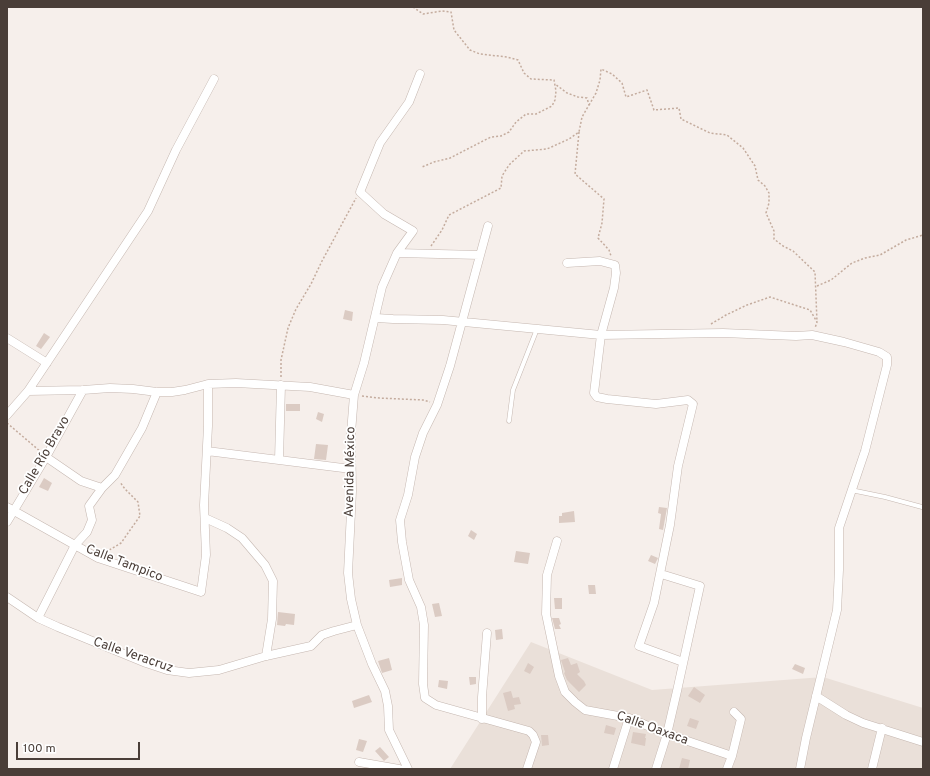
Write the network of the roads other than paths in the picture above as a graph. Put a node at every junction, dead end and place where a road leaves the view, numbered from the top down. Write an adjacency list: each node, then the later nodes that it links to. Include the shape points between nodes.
1 (420, 74): 4 (street, Avenida México, via 409,102 380,143 360,192 384,214 414,231)
2 (214, 79): 12 (street, via 176,150 148,211)
3 (488, 226): 5 (street)
4 (397, 253): 5 (street); 7 (street, Avenida México, via 382,287)
5 (480, 254): 8 (street)
6 (568, 263): 10 (street, via 600,261 615,265 614,288)
7 (376, 318): 8 (street); 18 (street, Avenida México)
8 (462, 322): 9 (street); 43 (street, via 437,404 423,432 400,520 410,580 424,625 422,684 425,698 436,705)
9 (537, 329): 10 (street); 20 (lane, via 513,390)
10 (600, 334): 26 (street, via 812,335 879,352 887,357 887,365 865,451); 33 (street, via 594,393 597,397 656,404 688,400 693,404 678,466)
11 (7, 338): 12 (street)
12 (47, 363): 16 (street)
13 (208, 384): 14 (street); 17 (street, via 179,391); 21 (street)
14 (281, 385): 18 (street); 23 (street)
15 (83, 390): 16 (street); 17 (street, via 110,388); 22 (street, Calle Río Bravo)
16 (28, 391): 19 (street)
17 (157, 392): 25 (street, via 142,428 116,475)
18 (354, 395): 24 (street, Avenida México)
19 (7, 415)
20 (508, 420)
21 (207, 451): 23 (street); 29 (street)
22 (46, 457): 25 (street, via 81,481); 28 (street, Calle Río Bravo)
23 (279, 460): 24 (street)
24 (351, 469): 36 (street, Avenida México, via 348,573)
25 (102, 488): 32 (street, via 89,506 92,520 87,532)
26 (851, 490): 27 (lane); 40 (street, via 839,528 837,610)
27 (922, 507)
28 (10, 509): 30 (street, Calle Río Bravo); 32 (street, Calle Tampico)
29 (205, 518): 32 (street, Calle Tampico, via 206,555 201,592 98,558); 38 (street, via 242,538 265,565 273,581 272,619)
30 (7, 522)
31 (558, 541): 42 (street, Calle Oaxaca, via 547,575 546,614 559,676 565,692 585,710)
32 (75, 545): 35 (street)
33 (661, 574): 39 (street, via 700,586); 39 (street, via 639,646)
34 (7, 597): 35 (street, Calle Veracruz)
35 (38, 618): 38 (street, Calle Veracruz, via 167,670 189,673 219,670)
36 (357, 624): 38 (street, Calle Veracruz, via 322,635 311,646); 50 (street, Avenida México, via 385,691 389,730)
37 (487, 633): 43 (street)
38 (266, 656)
39 (683, 662): 45 (street)
40 (816, 696): 44 (street, via 846,715); 55 (street)
41 (734, 712): 47 (street, via 741,719)
42 (629, 718): 45 (street, Calle Oaxaca); 52 (street)
43 (482, 719): 51 (street, via 529,731 534,735 536,742)
44 (882, 728): 46 (street); 56 (street)
45 (667, 734): 47 (street, Calle Oaxaca); 53 (street)
46 (923, 742)
47 (732, 756): 54 (street)
48 (359, 762): 49 (street)
49 (399, 769)
50 (408, 769)
51 (528, 769)
52 (613, 769)
53 (656, 769)
54 (727, 769)
55 (800, 769)
56 (872, 769)

